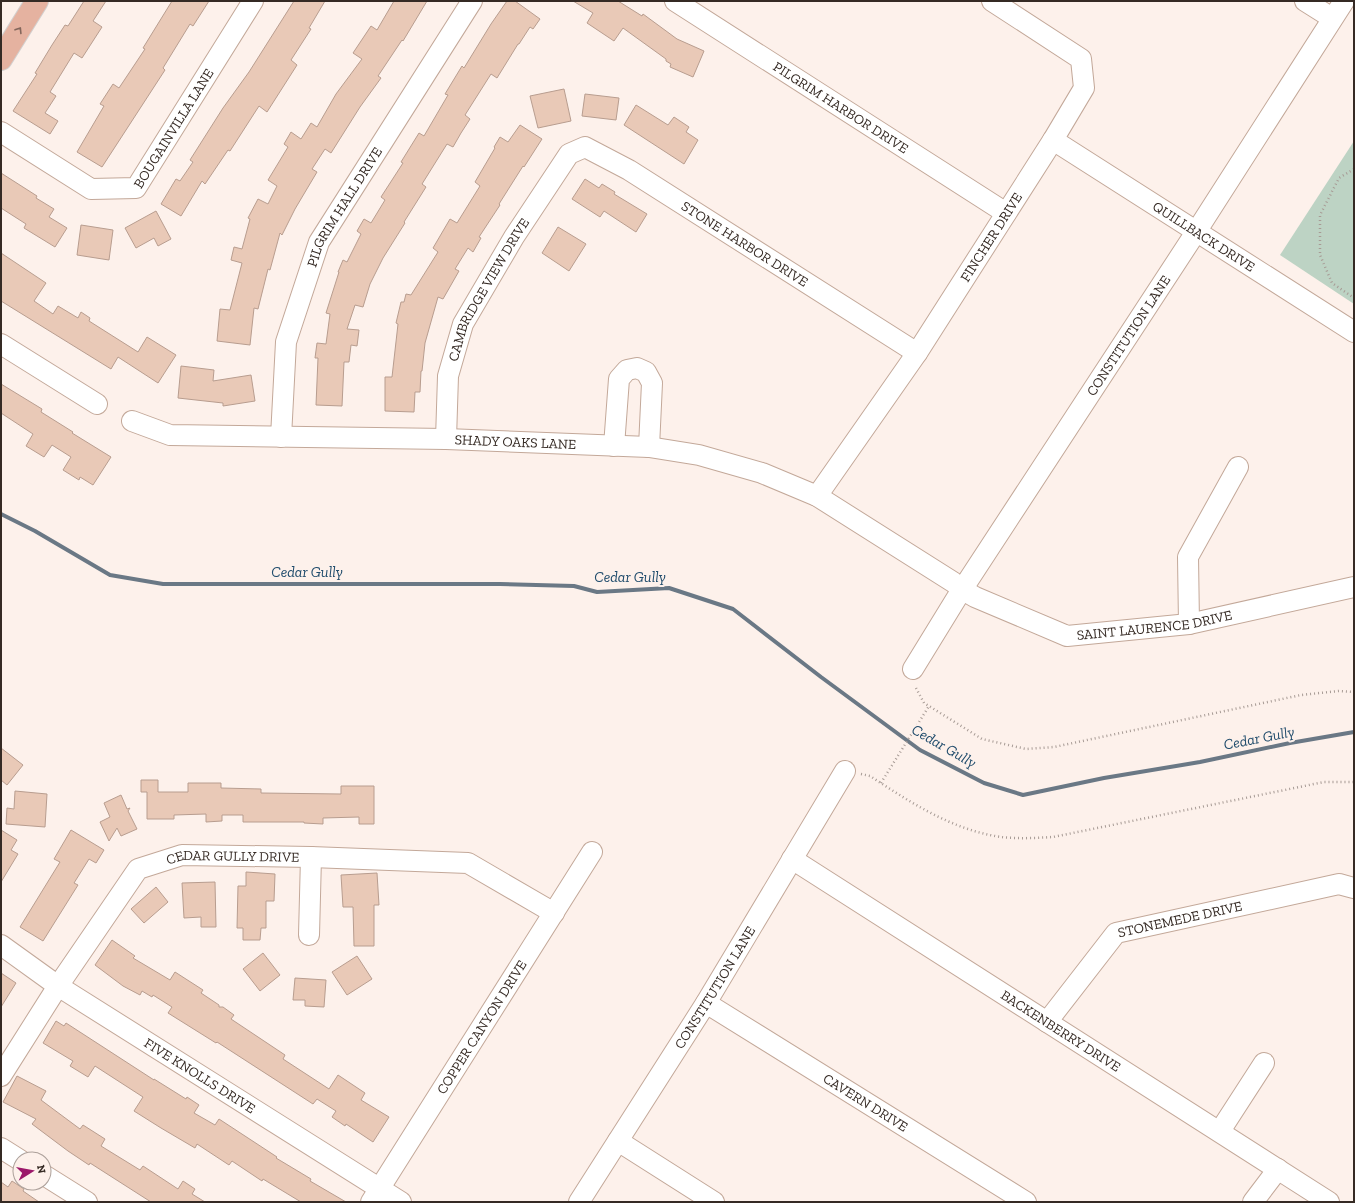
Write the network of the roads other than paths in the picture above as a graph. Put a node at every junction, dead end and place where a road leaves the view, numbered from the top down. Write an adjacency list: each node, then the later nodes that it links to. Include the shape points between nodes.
1 (37, 1): 9 (main road, one-way to 1)
2 (253, 1): 10 (street, BOUGAINVILLA LANE, via 136,188 90,189)
3 (472, 1): 20 (street, PILGRIM HALL DRIVE, via 319,242 286,342)
4 (675, 1): 13 (street, PILGRIM HARBOR DRIVE)
5 (992, 1): 11 (street, FINCHER DRIVE, via 1081,59 1084,88)
6 (1305, 1): 8 (street)
7 (1344, 1): 8 (street, CONSTITUTION LANE)
8 (1332, 18): 14 (street, CONSTITUTION LANE)
9 (1, 59)
10 (1, 132)
11 (1053, 140): 13 (street, FINCHER DRIVE); 14 (street, QUILLBACK DRIVE)
12 (569, 154): 17 (street, STONE HARBOR DRIVE, via 585,147 629,170); 21 (street, CAMBRIDGE VIEW DRIVE, via 514,237 463,324 448,376)
13 (1006, 213): 17 (street, FINCHER DRIVE)
14 (1196, 232): 15 (street, QUILLBACK DRIVE); 28 (street, CONSTITUTION LANE)
15 (1354, 332)
16 (1, 344): 18 (street)
17 (917, 353): 25 (street, FINCHER DRIVE)
18 (97, 404)
19 (132, 421): 20 (street, SHADY OAKS LANE, via 170,435)
20 (281, 437): 21 (street, SHADY OAKS LANE)
21 (446, 439): 22 (street, SHADY OAKS LANE)
22 (614, 446): 23 (street, SHADY OAKS LANE); 23 (street, via 619,378 627,370 637,368 646,372 652,383)
23 (650, 447): 25 (street, SHADY OAKS LANE, via 699,455 762,473)
24 (1238, 467): 29 (street, via 1188,557)
25 (817, 496): 26 (street, SHADY OAKS LANE)
26 (882, 537): 28 (street, SAINT LAURENCE DRIVE)
27 (1354, 587): 29 (street, SAINT LAURENCE DRIVE)
28 (963, 590): 29 (street, SAINT LAURENCE DRIVE, via 1068,636); 30 (street, CONSTITUTION LANE)
29 (1189, 624)
30 (914, 678)
31 (853, 772): 34 (street, CONSTITUTION LANE)
32 (592, 852): 36 (street, COPPER CANYON DRIVE)
33 (311, 857): 36 (street, CEDAR GULLY DRIVE, via 468,863); 37 (street); 39 (street, CEDAR GULLY DRIVE, via 182,855 138,869)
34 (792, 859): 40 (street, CONSTITUTION LANE); 41 (street, BACKENBERRY DRIVE)
35 (1354, 888): 41 (street, STONEMEDE DRIVE, via 1339,884 1116,933)
36 (554, 913): 50 (street, COPPER CANYON DRIVE)
37 (309, 935)
38 (1, 945): 39 (street, FIVE KNOLLS DRIVE)
39 (58, 986): 43 (street, CEDAR GULLY DRIVE); 50 (street, FIVE KNOLLS DRIVE)
40 (706, 1003): 45 (street, CONSTITUTION LANE); 55 (street, CAVERN DRIVE)
41 (1047, 1022): 44 (street, BACKENBERRY DRIVE)
42 (1264, 1063): 44 (street)
43 (4, 1072)
44 (1220, 1132): 48 (street, BACKENBERRY DRIVE)
45 (618, 1141): 53 (street, CONSTITUTION LANE); 54 (street)
46 (1, 1148): 47 (street)
47 (12, 1155)
48 (1278, 1169): 56 (street); 57 (street, BACKENBERRY DRIVE)
49 (52, 1180): 51 (street)
50 (375, 1195): 52 (street, FIVE KNOLLS DRIVE)
51 (87, 1202)
52 (401, 1202)
53 (579, 1202)
54 (714, 1202)
55 (1026, 1202)
56 (1254, 1202)
57 (1329, 1202)

